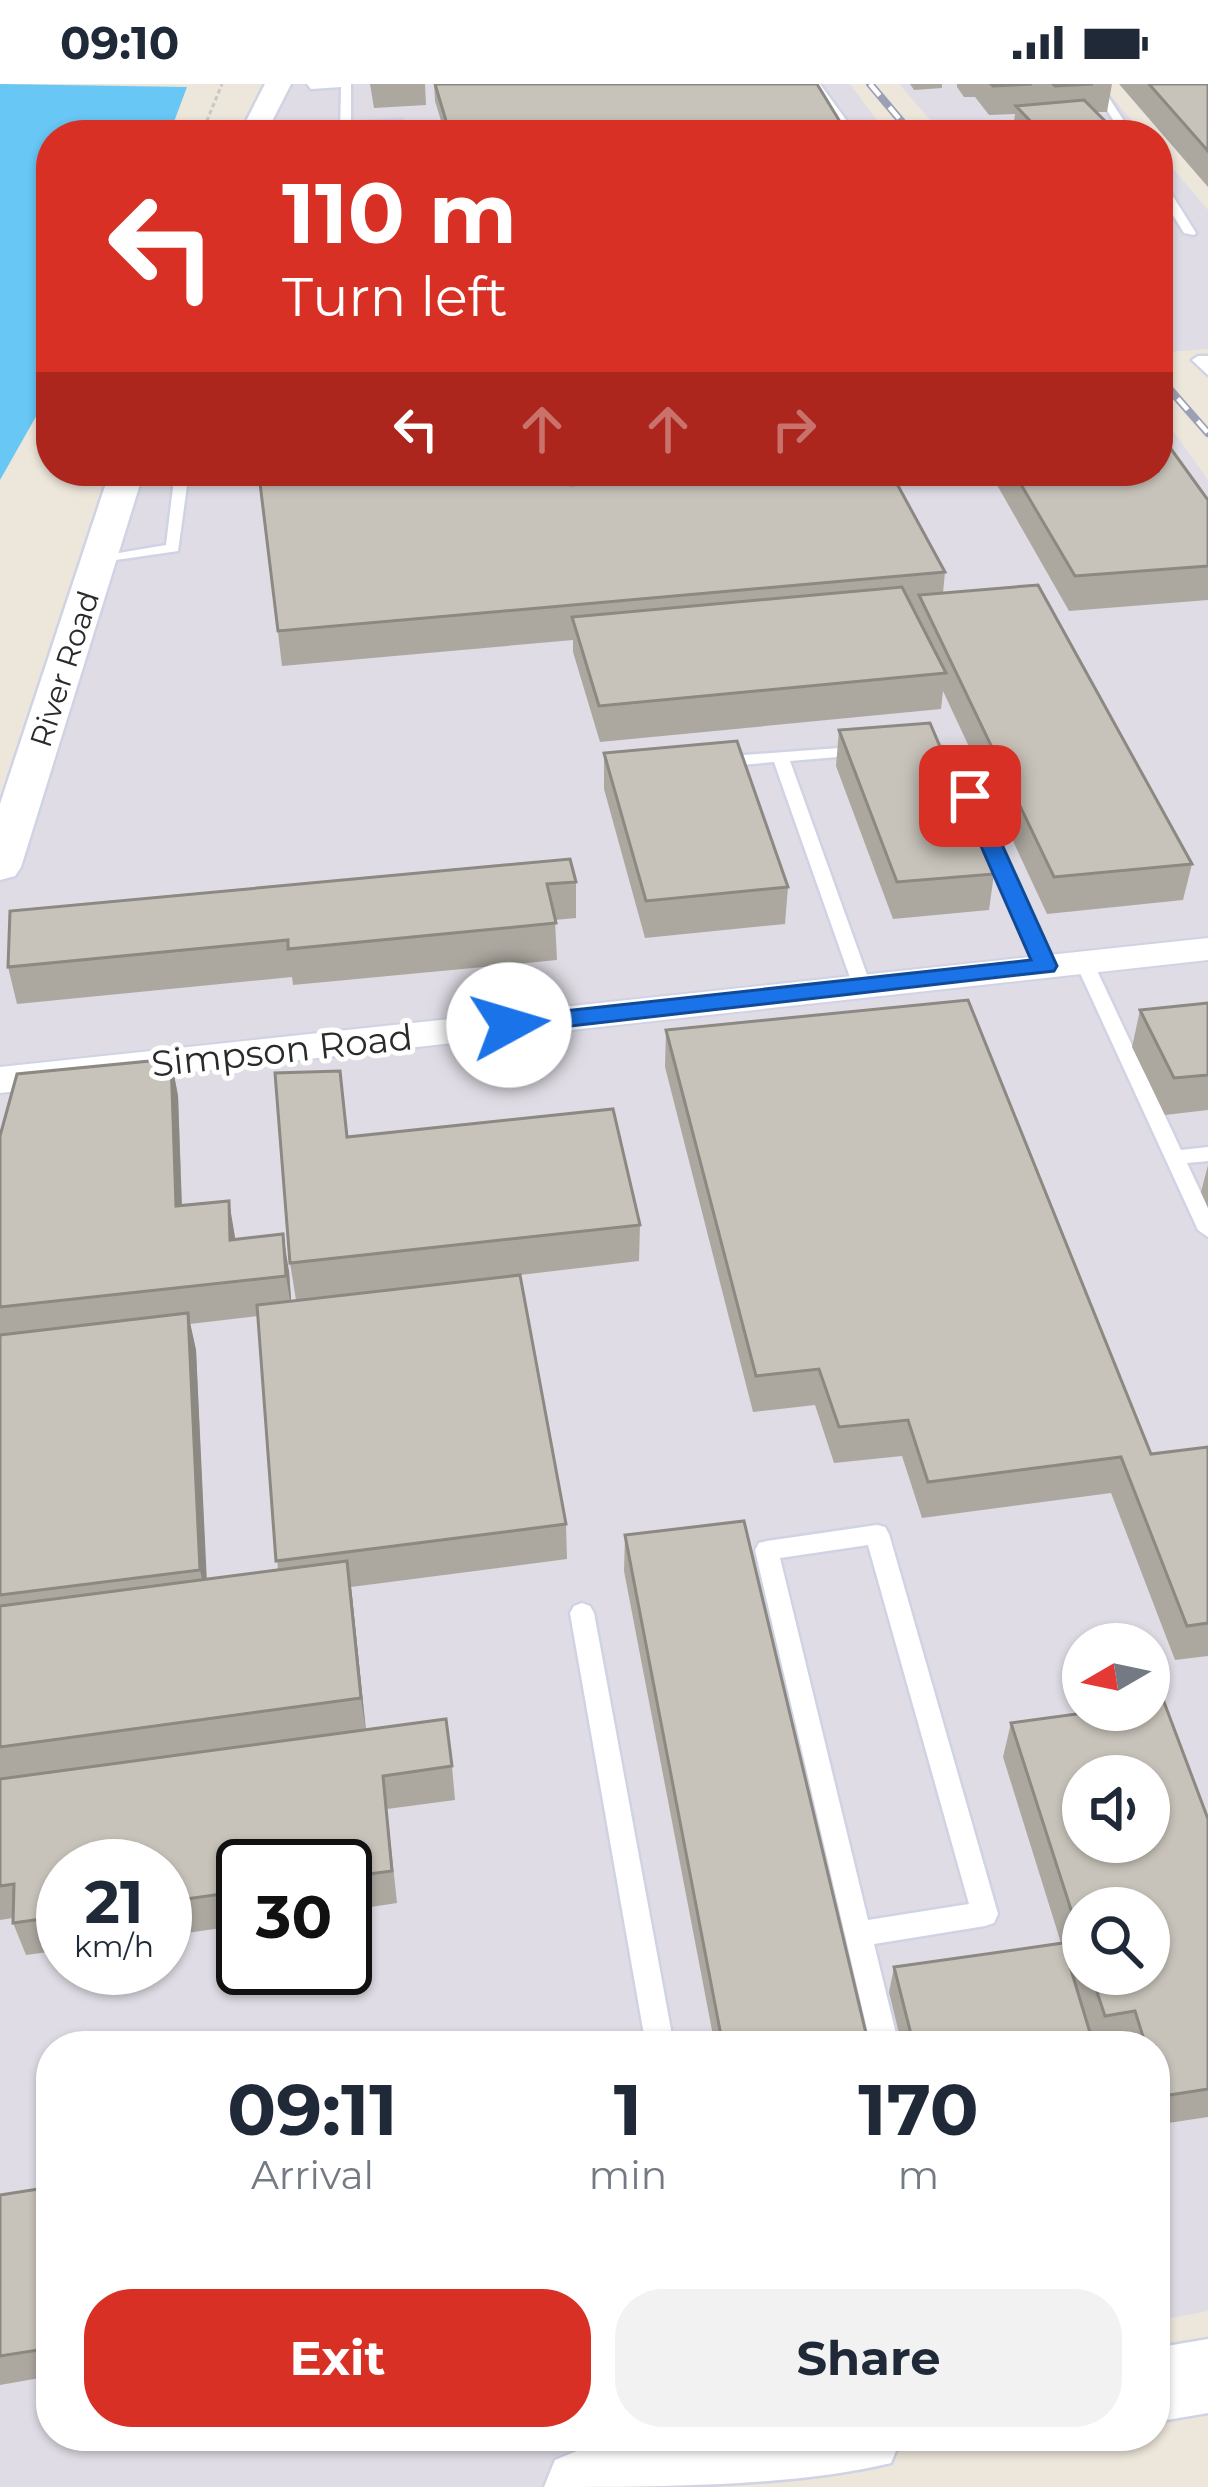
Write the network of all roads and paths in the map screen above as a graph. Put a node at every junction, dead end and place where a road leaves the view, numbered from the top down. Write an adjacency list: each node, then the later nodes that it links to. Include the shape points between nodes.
1 (222, 84): 7 (path)
2 (278, 84): 8 (street)
3 (343, 84): 6 (lane); 9 (lane)
4 (814, 84): 10 (lane)
5 (1095, 84): 11 (lane)
6 (310, 86)
7 (207, 120)
8 (260, 120)
9 (344, 120)
10 (841, 120)
11 (1118, 120)
12 (1173, 205): 13 (lane)
13 (1190, 232)
14 (1208, 360): 15 (lane, via 1198,360)
15 (1208, 371)
16 (122, 486): 18 (street, River Road)
17 (180, 486): 18 (lane, via 173,548)
18 (100, 560): 21 (street, River Road)
19 (780, 757): 20 (lane); 24 (lane, via 931,746 951,754); 25 (lane)
20 (691, 764)
21 (0, 867)
22 (1208, 949): 23 (street, Simpson Road)
23 (1084, 962): 24 (street, Simpson Road); 27 (lane)
24 (1045, 966): 25 (street, Simpson Road)
25 (862, 986): 28 (street, Simpson Road)
26 (1138, 1026): 27 (lane)
27 (1115, 1028): 30 (lane)
28 (0, 1081)
29 (1208, 1154): 30 (lane)
30 (1174, 1158): 31 (lane)
31 (1208, 1230)
32 (582, 1613): 34 (lane)
33 (858, 1934): 33 (lane, via 766,1550 877,1534 985,1913); 35 (lane)
34 (656, 2031)
35 (881, 2031)
36 (1208, 2376): 37 (street)
37 (1170, 2382)
38 (720, 2451): 39 (street)
39 (592, 2486)

